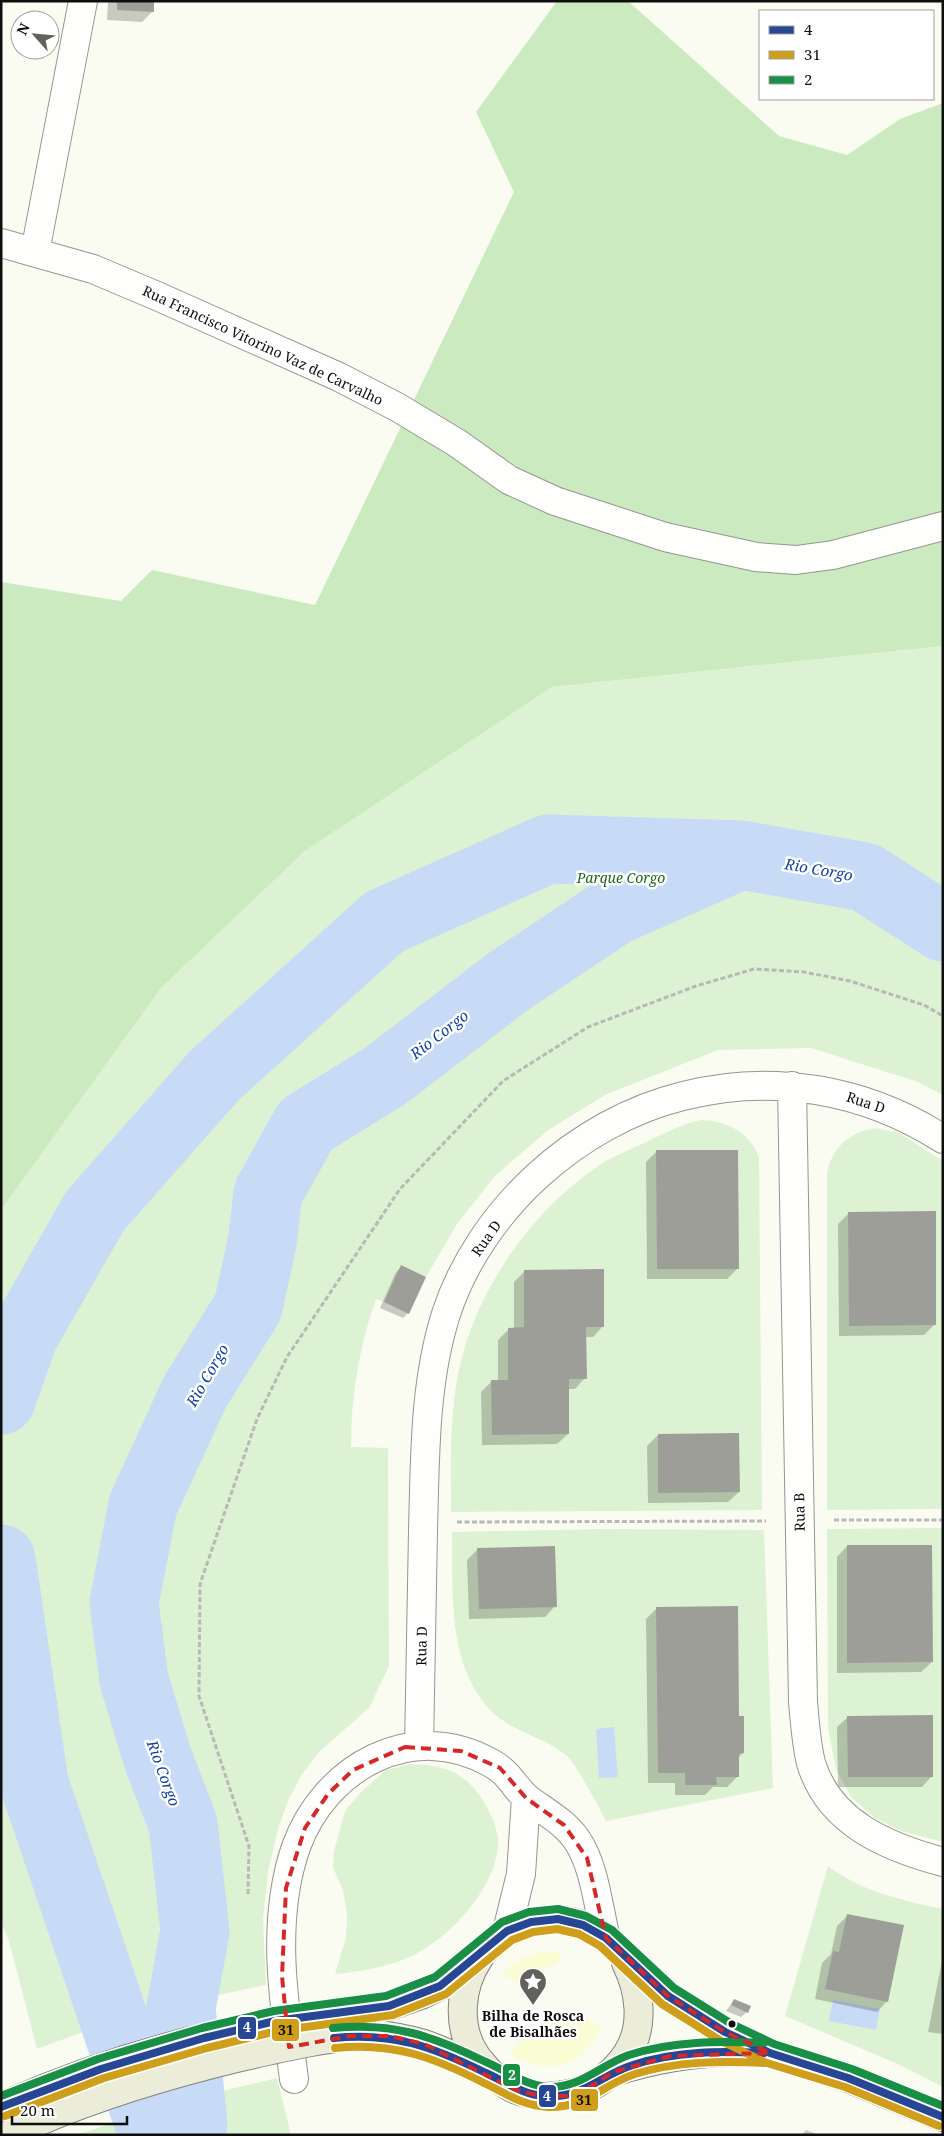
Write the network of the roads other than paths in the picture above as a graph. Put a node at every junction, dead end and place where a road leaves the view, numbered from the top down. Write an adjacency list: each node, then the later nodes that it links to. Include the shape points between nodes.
1 (83, 1): 3 (street)
2 (1, 243): 3 (street, Rua Francisco Vitorino Vaz de Carvalho)
3 (35, 252): 4 (street, Rua Francisco Vitorino Vaz de Carvalho, via 93,268 338,377 457,442 509,480 554,501 646,531 756,557 796,560 833,555)
4 (943, 526)
5 (792, 1086): 6 (street, Rua D, via 842,1094 886,1108); 7 (street, Rua D, via 744,1085 701,1091 646,1108 596,1133 549,1166 512,1202 467,1267 446,1314 430,1396 424,1506); 9 (street, Rua B, via 803,1702 812,1763 822,1788 846,1818 864,1831 911,1854)
6 (943, 1138)
7 (419, 1746): 8 (street, via 461,1751 489,1761 511,1778); 15 (street, via 392,1750 353,1770 316,1810 296,1847 286,1888 281,1933 283,2001)
8 (526, 1798): 10 (street, via 521,1874); 11 (street, via 564,1826 577,1840 587,1858)
9 (943, 1862)
10 (497, 1939): 11 (main road, via 531,1922 558,1920 583,1925); 14 (main road, via 470,1971 463,1999 464,2028 475,2054); 16 (main road, bridge, via 440,1986 405,2001 275,2021 204,2038 100,2069)
11 (614, 1947): 12 (main road, via 649,1981 685,2008); 13 (main road, via 635,1979 640,2004 637,2029)
12 (770, 2053): 13 (main road, via 720,2052 671,2056); 17 (main road, via 848,2078)
13 (613, 2072): 14 (main road, via 590,2087 566,2096 541,2096 516,2090)
14 (494, 2077): 18 (main road, bridge, via 424,2044 372,2034 331,2038 165,2077 80,2104)
15 (294, 2079)
16 (1, 2107)
17 (943, 2117)
18 (8, 2135)

